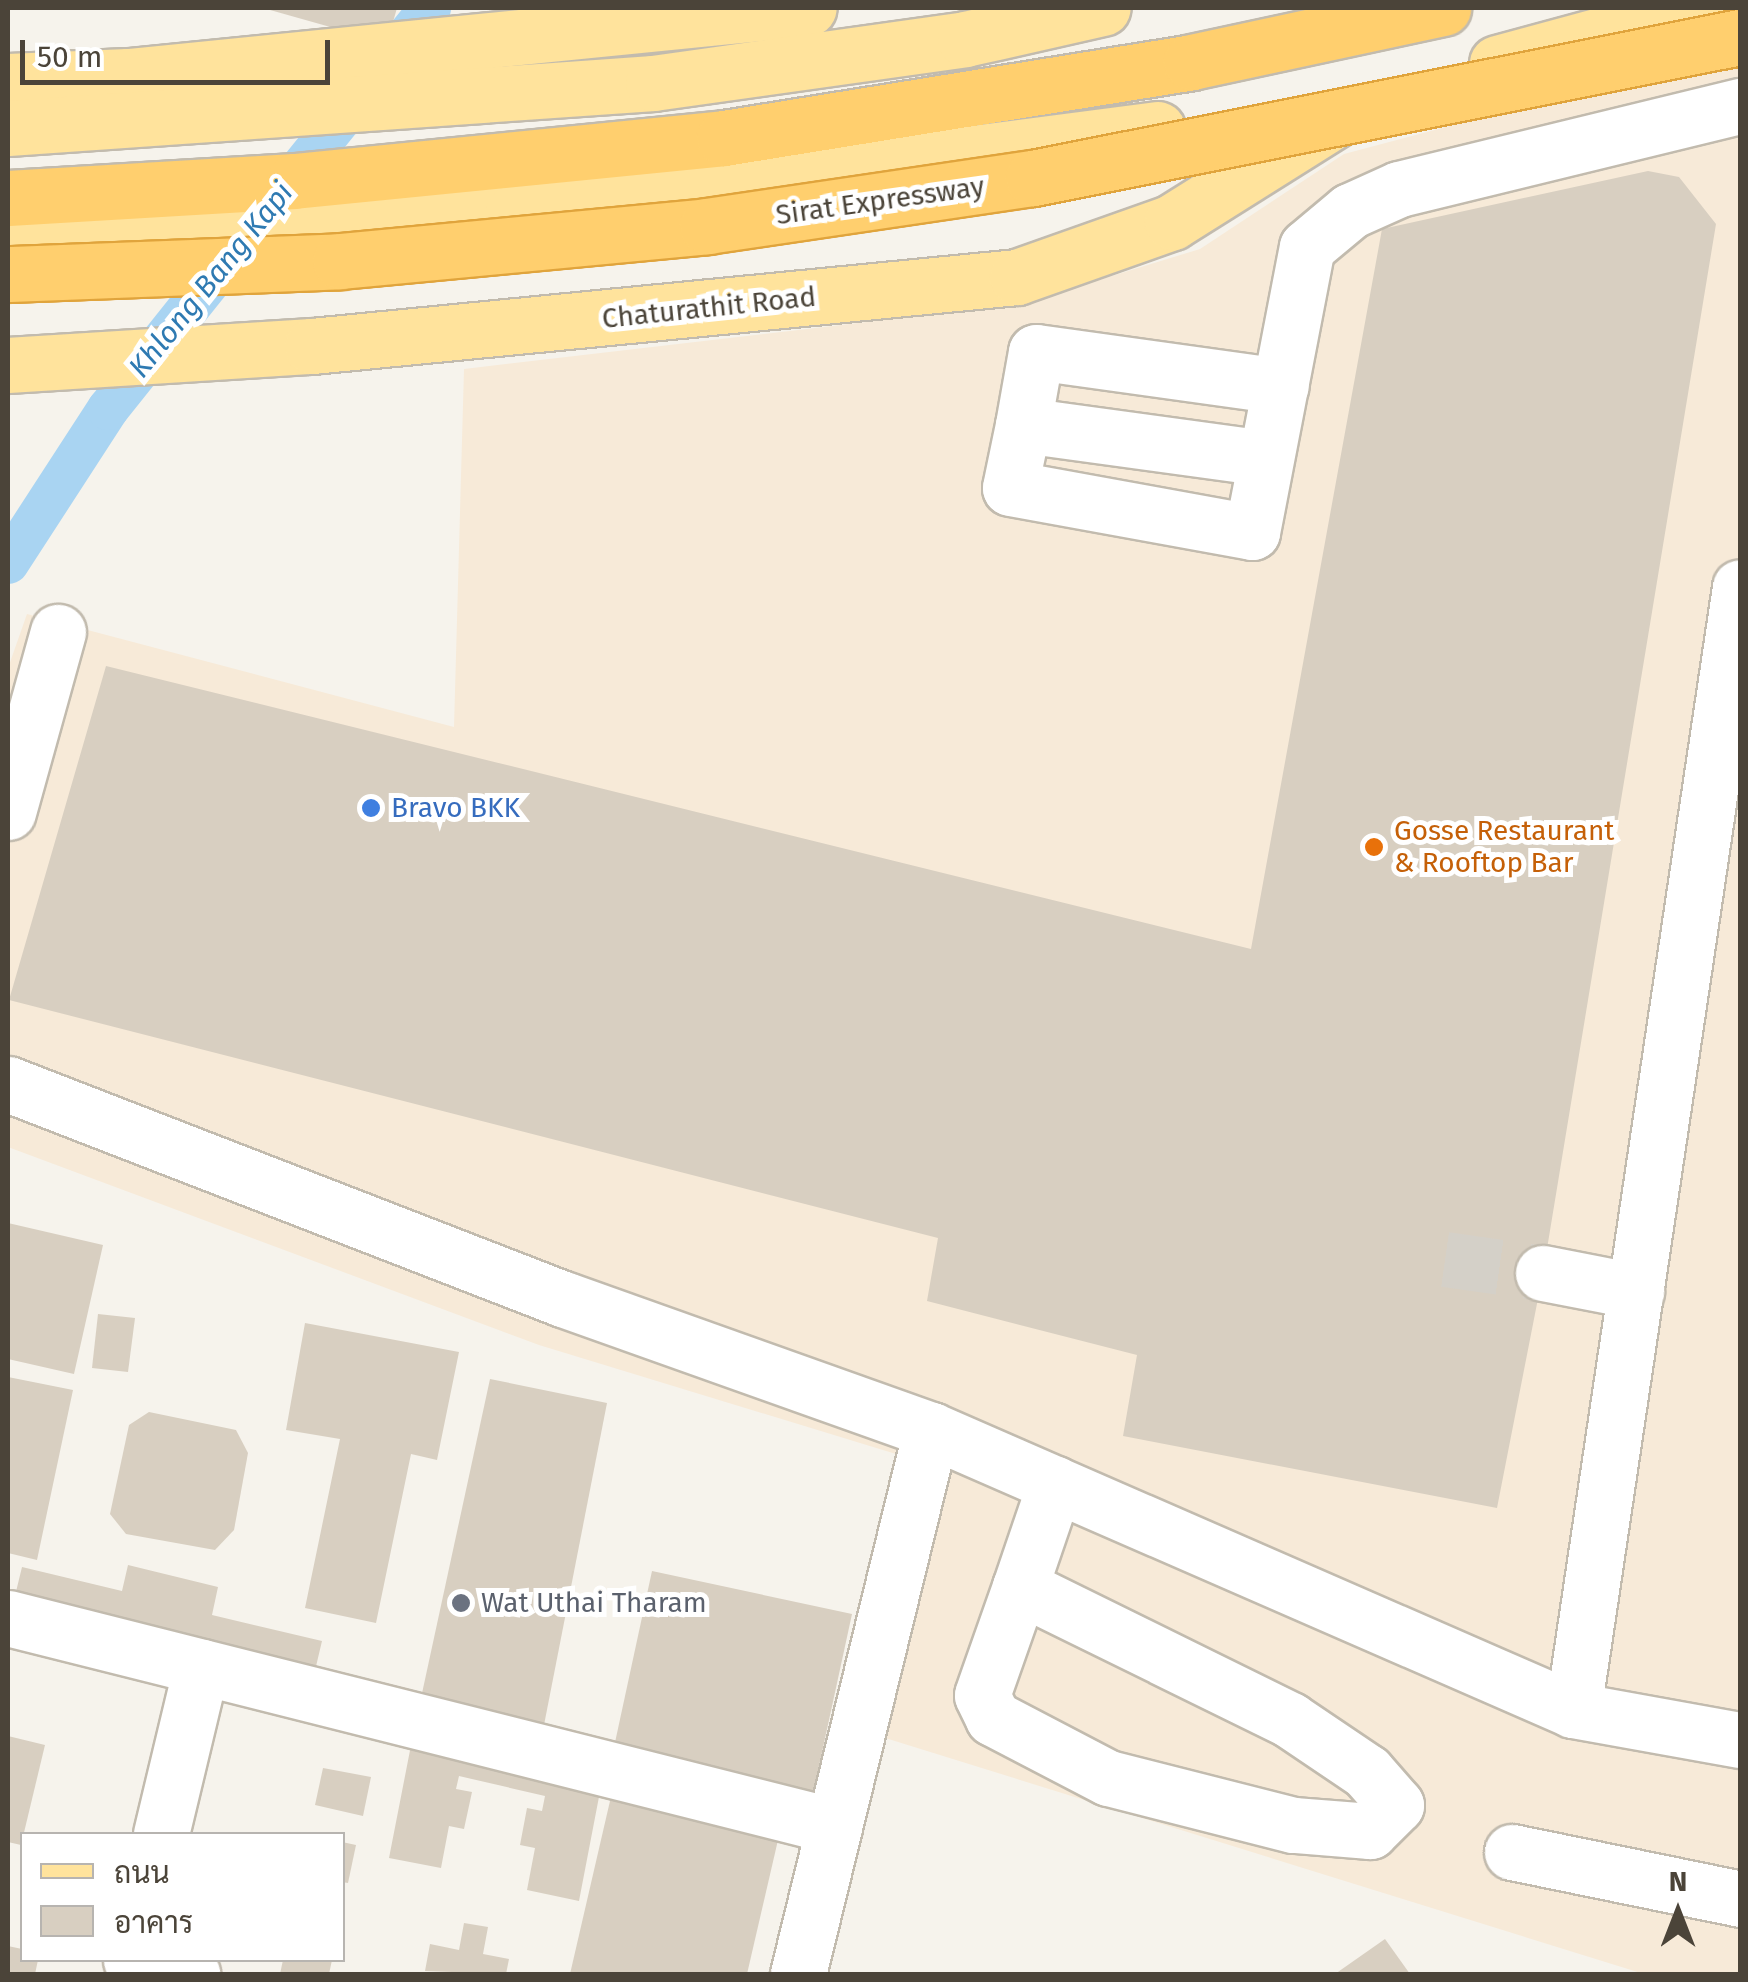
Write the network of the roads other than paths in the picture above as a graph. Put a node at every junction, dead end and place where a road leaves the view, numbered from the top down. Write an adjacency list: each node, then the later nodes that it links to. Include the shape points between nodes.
1 (809, 8): 6 (main road)
2 (1102, 8): 9 (main road, via 965,39 652,83)
3 (1444, 8): 10 (highway, via 1191,62 724,138 294,181)
4 (1699, 8): 7 (main road, Chaturathit Road)
5 (1740, 36): 12 (highway, Sirat Expressway, bridge, via 1033,178 707,226 340,261)
6 (8, 81)
7 (1367, 100): 11 (main road, Chaturathit Road, via 513,212); 13 (main road, Chaturathit Road, via 1172,222 1017,277 312,346)
8 (1740, 106): 14 (street, via 1399,189 1350,211 1307,247)
9 (8, 128)
10 (8, 198)
11 (8, 244)
12 (8, 274)
13 (8, 365)
14 (1281, 386): 15 (street, via 1036,352); 16 (street)
15 (1023, 425): 16 (street); 16 (street, via 1010,488 1252,532)
16 (1265, 458)
17 (1740, 587): 22 (street)
18 (58, 632): 19 (street)
19 (8, 812)
20 (8, 1084): 23 (street, via 563,1298)
21 (1543, 1272): 22 (street)
22 (1636, 1291): 28 (street)
23 (931, 1430): 24 (street); 30 (street)
24 (1055, 1484): 25 (street); 28 (street)
25 (1020, 1586): 25 (street, via 1290,1720 1367,1772 1396,1805 1370,1830 1293,1825 1108,1778 993,1718 982,1695)
26 (8, 1618): 27 (street)
27 (201, 1668): 30 (street); 31 (street)
28 (1573, 1710): 29 (street)
29 (1740, 1740)
30 (834, 1826): 36 (street)
31 (161, 1832)
32 (1512, 1852): 33 (street)
33 (1740, 1899)
34 (140, 1962): 35 (street)
35 (192, 1974)
36 (798, 1974)

